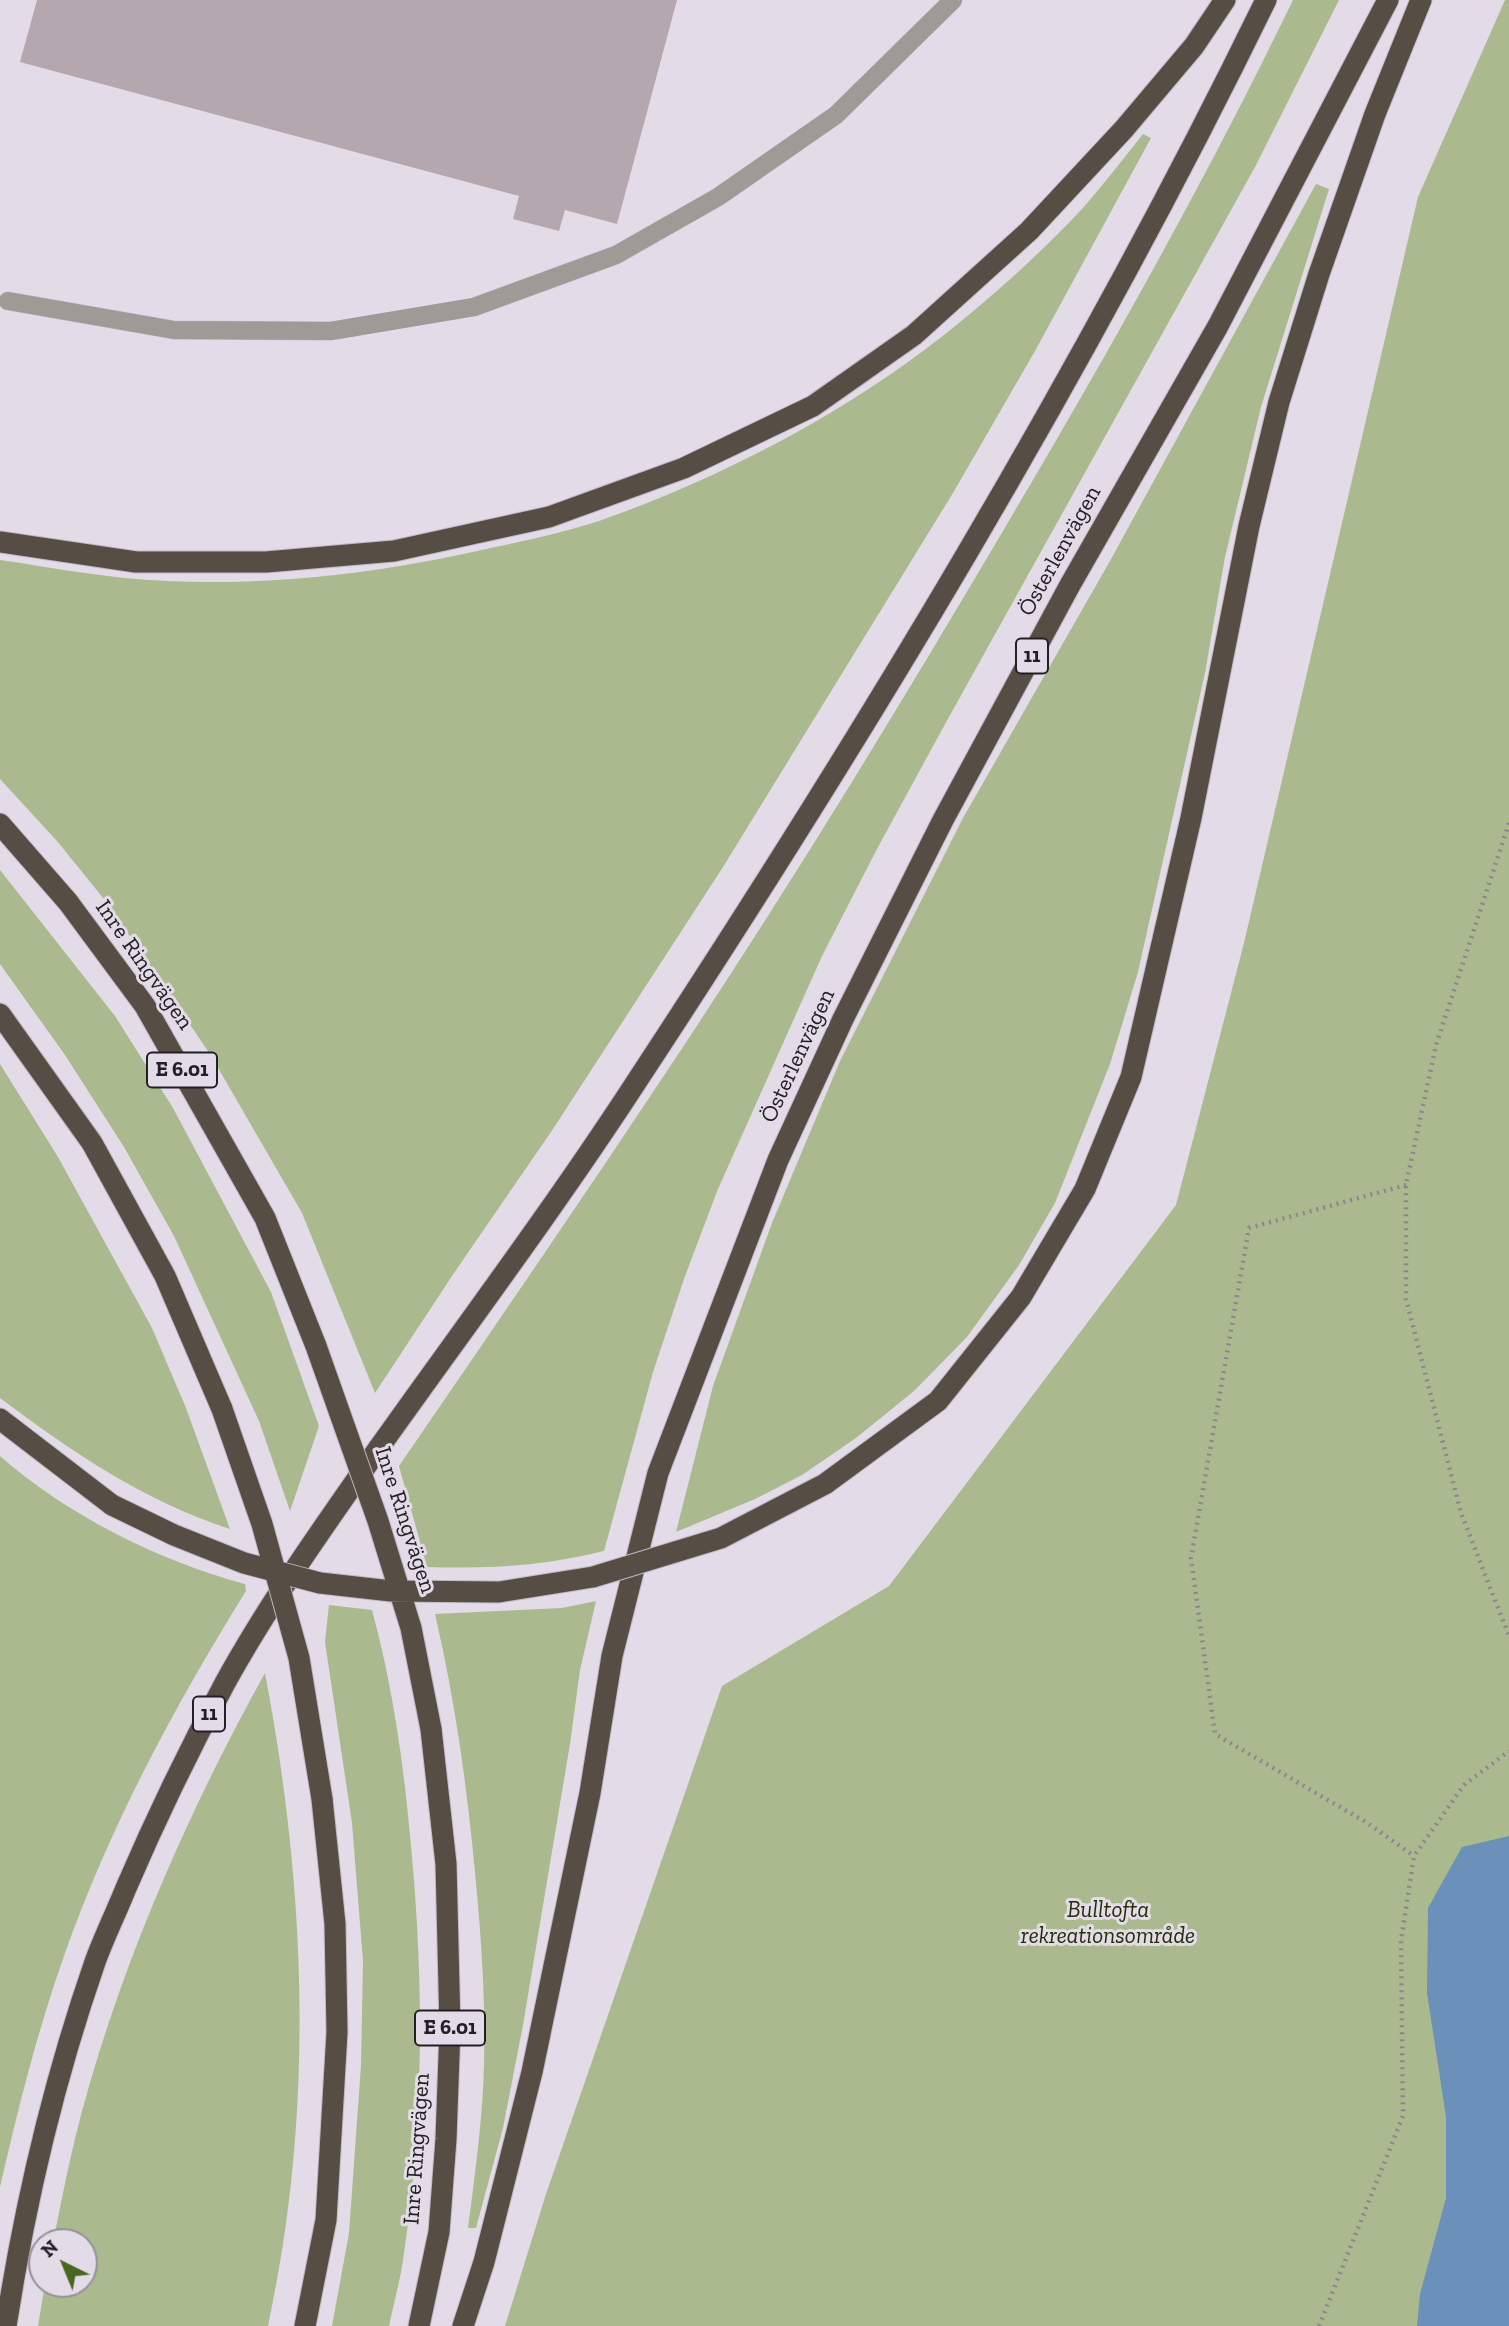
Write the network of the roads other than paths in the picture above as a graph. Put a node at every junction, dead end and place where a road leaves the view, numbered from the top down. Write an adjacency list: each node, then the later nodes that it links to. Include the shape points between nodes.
1 (953, 0): 6 (lane, via 836,115 718,197 615,255 474,307 331,331 173,330)
2 (1225, 0): 7 (highway, via 1194,46 1124,130 1030,232 914,335 813,406 684,468 550,517 394,551 266,562 136,562)
3 (1266, 0): 11 (highway, 11, via 1117,286 859,734 573,1179 314,1540 228,1679 155,1820 97,1959 51,2106)
4 (1388, 0): 14 (highway, Österlenvägen / 11, via 1218,326 1070,584 943,820 843,1018 778,1160 658,1473 615,1643 590,1793 532,2072)
5 (1421, 0): 10 (highway, bridge, via 1319,274 1279,402 1131,1077 1085,1189 1021,1297 938,1401 825,1484 721,1538 593,1577 499,1592 391,1591 320,1583 244,1563 112,1505)
6 (8, 302)
7 (0, 542)
8 (0, 824): 13 (highway, Inre Ringvägen / E 6.01, bridge, via 68,902 145,1006 265,1218 370,1495 411,1628 431,1729 446,1864 450,2028 439,2232)
9 (0, 1014): 12 (highway, bridge, via 92,1143 165,1276 222,1409 262,1524 299,1658 322,1799 335,1924 338,2032 326,2220)
10 (0, 1419)
11 (6, 2326)
12 (305, 2326)
13 (419, 2326)
14 (463, 2326)

